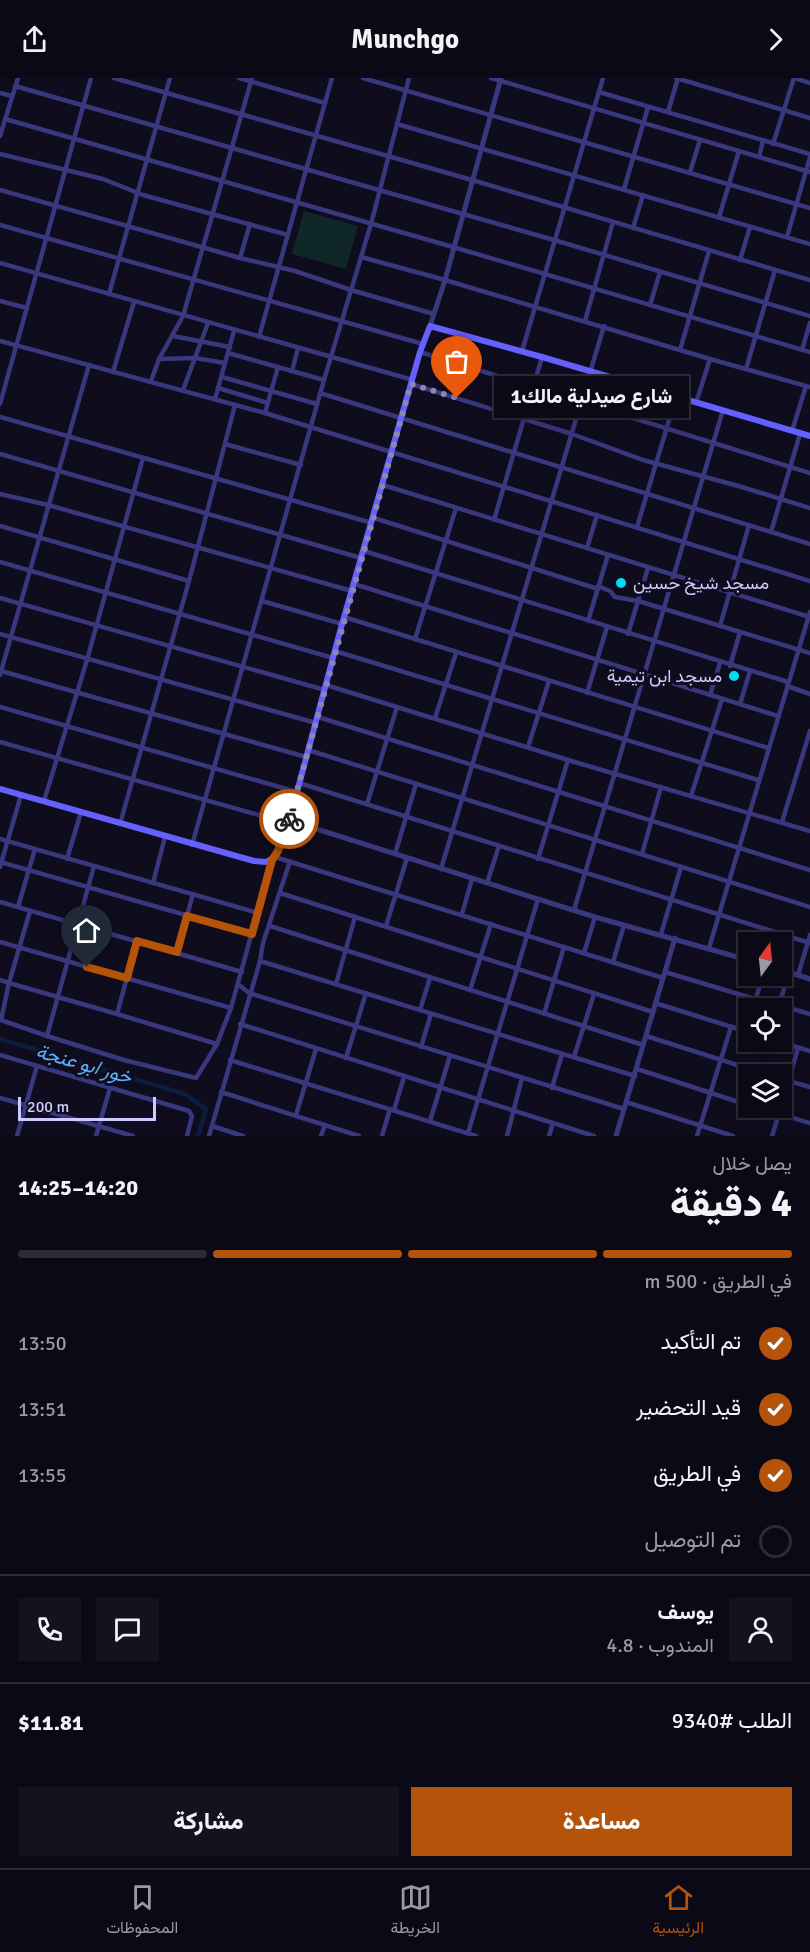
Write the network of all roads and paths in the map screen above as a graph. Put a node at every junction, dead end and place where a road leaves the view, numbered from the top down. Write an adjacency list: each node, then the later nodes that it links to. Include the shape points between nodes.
1 (18, 78): 16 (street)
2 (91, 78): 23 (street)
3 (114, 78): 20 (street)
4 (170, 78): 20 (street)
5 (238, 78): 14 (street)
6 (332, 78): 22 (street)
7 (363, 78): 17 (street)
8 (409, 78): 17 (street)
9 (491, 78): 13 (street)
10 (603, 78): 18 (street)
11 (677, 78): 26 (street); 27 (street)
12 (794, 78): 15 (street); 26 (street)
13 (501, 79): 25 (street); 29 (street)
14 (251, 80): 22 (street); 28 (street)
15 (810, 82)
16 (15, 86): 21 (street); 23 (street)
17 (405, 90): 29 (street); 33 (street)
18 (599, 92): 24 (street); 25 (street)
19 (0, 93): 21 (street)
20 (166, 93): 28 (street); 34 (street)
21 (12, 96): 31 (street)
22 (325, 103): 37 (street)
23 (82, 105): 34 (street); 38 (street)
24 (648, 107): 27 (street); 32 (street)
25 (594, 108): 32 (street); 40 (street)
26 (783, 111): 30 (street); 42 (street)
27 (668, 112): 41 (street)
28 (241, 115): 37 (street); 44 (street)
29 (491, 115): 40 (street); 43 (street)
30 (810, 118)
31 (5, 119): 35 (street); 38 (street)
32 (644, 123): 39 (street); 48 (street)
33 (397, 124): 43 (street); 47 (street)
34 (157, 127): 44 (street); 51 (street)
35 (1, 130): 36 (street)
36 (0, 136)
37 (316, 136): 47 (street); 52 (street)
38 (74, 139): 51 (street); 53 (street)
39 (700, 140): 45 (street); 55 (street)
40 (584, 141): 48 (street); 56 (street)
41 (763, 141): 42 (street); 50 (street)
42 (774, 144): 49 (street)
43 (481, 147): 56 (street); 57 (street)
44 (231, 149): 52 (street); 58 (street)
45 (739, 151): 50 (street); 59 (street)
46 (0, 154): 53 (street)
47 (388, 156): 57 (street); 62 (street)
48 (634, 156): 55 (street); 60 (street)
49 (810, 156): 54 (street)
50 (759, 157): 54 (street)
51 (147, 160): 58 (street); 63 (street)
52 (306, 170): 62 (street); 65 (street)
53 (65, 171): 63 (street, via 103,179); 67 (street)
54 (808, 171): 66 (street)
55 (690, 172): 59 (street)
56 (574, 174): 60 (street); 68 (street)
57 (472, 180): 68 (street); 71 (street)
58 (222, 182): 65 (street); 70 (street)
59 (729, 184): 66 (street); 72 (street)
60 (624, 189): 64 (street)
61 (0, 190): 67 (street)
62 (379, 191): 71 (street); 74 (street)
63 (137, 193): 70 (street); 76 (street)
64 (643, 195): 72 (street); 79 (street)
65 (297, 203): 74 (street); 80 (street)
66 (796, 204): 69 (street); 81 (street)
67 (56, 205): 76 (street); 82 (street)
68 (564, 207): 73 (street); 83 (street)
69 (810, 208)
70 (214, 214): 77 (street); 86 (street)
71 (462, 214): 83 (street); 85 (street)
72 (719, 217): 78 (street)
73 (613, 222): 79 (street); 88 (street)
74 (370, 224): 85 (street); 89 (street)
75 (0, 225): 82 (street)
76 (128, 225): 86 (street); 91 (street)
77 (250, 225): 80 (street); 90 (street)
78 (750, 227): 81 (street); 92 (street)
79 (633, 228): 87 (street)
80 (288, 235): 94 (street)
81 (786, 237): 84 (street)
82 (46, 239): 91 (street); 97 (street)
83 (554, 240): 88 (street); 98 (street)
84 (810, 244)
85 (453, 247): 98 (street); 100 (street)
86 (204, 248): 90 (street); 99 (street)
87 (709, 251): 92 (street); 102 (street)
88 (603, 255): 96 (street); 103 (street)
89 (361, 257): 100 (street); 104 (street)
90 (240, 258): 94 (street)
91 (120, 259): 99 (street); 105 (street)
92 (740, 260): 95 (street)
93 (0, 263): 97 (street)
94 (279, 268): 104 (street); 108 (street)
95 (775, 270): 101 (street); 109 (street)
96 (660, 272): 102 (street); 110 (street)
97 (37, 274): 105 (street); 112 (street)
98 (544, 274): 103 (street); 111 (street)
99 (194, 280): 108 (street); 114 (street)
100 (445, 280): 111 (street); 113 (street)
101 (810, 280)
102 (699, 283): 109 (street); 116 (street)
103 (593, 288): 110 (street); 117 (street)
104 (351, 290): 113 (street); 119 (street)
105 (109, 294): 107 (street)
106 (0, 301): 112 (street)
107 (134, 302): 114 (street); 149 (street)
108 (269, 302): 119 (street); 126 (street)
109 (766, 303): 115 (street); 125 (street)
110 (650, 305): 116 (street)
111 (535, 306): 117 (street); 135 (street)
112 (27, 308): 130 (street)
113 (434, 314): 121 (street)
114 (183, 316): 118 (street); 124 (street)
115 (810, 316)
116 (690, 317): 125 (street); 133 (street)
117 (585, 321): 122 (street)
118 (208, 323): 123 (street); 128 (street)
119 (341, 323): 129 (street); 138 (street)
120 (810, 323): 134 (street)
121 (430, 326): 129 (main road); 135 (main road)
122 (604, 326): 133 (street); 148 (street)
123 (234, 331): 126 (street); 132 (street)
124 (173, 336): 128 (street); 141 (street)
125 (757, 336): 134 (street); 146 (street)
126 (259, 338): 131 (street)
127 (0, 341): 130 (street)
128 (201, 342): 132 (street); 140 (street)
129 (423, 344): 136 (main road)
130 (17, 346): 144 (street); 153 (street)
131 (298, 348): 138 (street); 147 (street)
132 (229, 350): 143 (street); 145 (street)
133 (680, 350): 142 (street)
134 (802, 350): 137 (street)
135 (522, 351): 139 (main road)
136 (420, 352): 155 (main road); 157 (street)
137 (810, 352)
138 (331, 357): 152 (street); 155 (street)
139 (542, 357): 148 (main road); 157 (street)
140 (195, 358): 141 (street); 143 (street); 159 (street)
141 (159, 359): 154 (street)
142 (710, 359): 146 (street); 166 (street)
143 (225, 363): 150 (street)
144 (89, 365): 149 (street); 181 (street)
145 (278, 367): 147 (street); 160 (street)
146 (746, 369): 156 (street)
147 (292, 370): 152 (street)
148 (590, 371): 162 (main road); 164 (street)
149 (113, 372): 154 (street)
150 (222, 377): 158 (street); 160 (street)
151 (0, 379): 153 (street)
152 (324, 380): 161 (street)
153 (7, 381): 167 (street)
154 (151, 381): 159 (street)
155 (412, 382): 173 (main road); 174 (street)
156 (808, 386): 177 (street)
157 (534, 387): 164 (street); 174 (street)
158 (218, 388): 163 (street); 165 (street)
159 (183, 390): 163 (street)
160 (271, 391): 165 (street); 168 (street)
161 (320, 393): 168 (street); 173 (street)
162 (676, 397): 166 (main road); 176 (street)
163 (215, 399): 169 (street)
164 (581, 401): 176 (street); 178 (street)
165 (268, 403): 171 (street)
166 (696, 403): 170 (main road)
167 (0, 404)
168 (317, 404): 175 (street)
169 (235, 405): 171 (street); 183 (street)
170 (723, 410): 177 (main road); 182 (street)
171 (265, 413): 175 (street)
172 (0, 417): 181 (street)
173 (402, 418): 184 (main road); 185 (street)
174 (525, 420): 178 (street); 185 (street)
175 (311, 427): 184 (street); 189 (street)
176 (667, 429): 182 (street); 188 (street)
177 (792, 431): 179 (main road)
178 (572, 434): 188 (street); 191 (street)
179 (800, 434): 180 (main road); 190 (street)
180 (810, 436)
181 (68, 437): 187 (street); 192 (street)
182 (713, 442): 190 (street); 194 (street)
183 (225, 444): 189 (street); 195 (street)
184 (393, 451): 196 (main road); 197 (street)
185 (515, 453): 191 (street); 197 (street)
186 (0, 454): 192 (street)
187 (143, 458): 195 (street); 198 (street)
188 (656, 464): 194 (street); 200 (street)
189 (301, 465): 202 (street)
190 (791, 467): 193 (street); 201 (street)
191 (562, 468): 200 (street); 203 (street)
192 (58, 471): 198 (street); 204 (street)
193 (810, 473)
194 (703, 476): 201 (street); 206 (street)
195 (217, 479): 202 (street); 208 (street)
196 (383, 485): 205 (street); 210 (main road)
197 (505, 486): 203 (street); 211 (street)
198 (134, 492): 208 (street); 214 (street)
199 (0, 494): 204 (street)
200 (646, 495): 206 (street); 215 (street)
201 (780, 499): 207 (street); 216 (street)
202 (291, 500): 210 (street); 217 (street)
203 (551, 500): 209 (street); 218 (street)
204 (48, 505): 214 (street); 219 (street)
205 (456, 508): 211 (street); 220 (street)
206 (693, 508): 212 (street); 221 (street)
207 (810, 508)
208 (208, 514): 217 (street); 223 (street)
209 (597, 515): 215 (street); 224 (street)
210 (373, 520): 220 (street); 225 (main road)
211 (494, 520): 218 (street)
212 (749, 525): 216 (street); 228 (street)
213 (0, 526): 219 (street)
214 (124, 526): 223 (street); 227 (street)
215 (637, 527): 221 (street)
216 (771, 532): 222 (street)
217 (281, 534): 225 (street); 231 (street)
218 (541, 534): 224 (street); 230 (street)
219 (39, 538): 227 (street); 233 (street)
220 (446, 541): 230 (street); 234 (street)
221 (683, 542): 228 (street); 235 (street)
222 (810, 544)
223 (199, 548): 231 (street); 236 (street)
224 (587, 548): 226 (street)
225 (362, 554): 234 (street); 239 (main road)
226 (608, 555): 232 (street); 238 (street)
227 (115, 559): 236 (street); 241 (street)
228 (740, 559): 237 (street); 240 (street)
229 (0, 562): 233 (street)
230 (531, 567): 238 (street); 244 (street)
231 (271, 568): 239 (street); 243 (street)
232 (648, 568): 235 (street); 245 (street)
233 (30, 571): 241 (street); 246 (street)
234 (437, 573): 244 (street); 247 (street)
235 (673, 576): 240 (street); 248 (street)
236 (189, 581): 249 (street)
237 (810, 581)
238 (598, 587): 245 (street, via 615,597); 252 (street)
239 (353, 588): 247 (street); 251 (main road)
240 (730, 592): 250 (street); 255 (street)
241 (105, 593): 249 (street); 254 (street)
242 (0, 598): 246 (street)
243 (262, 601): 253 (street); 259 (street)
244 (522, 601): 252 (street); 260 (street)
245 (638, 601): 248 (street); 261 (street)
246 (21, 604): 254 (street); 262 (street)
247 (426, 606): 260 (street); 263 (street)
248 (663, 609): 255 (street); 264 (street)
249 (180, 613): 259 (street); 265 (street)
250 (810, 615): 266 (street)
251 (344, 617): 253 (main road); 263 (street)
252 (588, 621): 256 (street)
253 (342, 624): 269 (main road)
254 (96, 626): 265 (street); 270 (street)
255 (720, 626): 257 (street)
256 (607, 627): 261 (street); 271 (street)
257 (740, 632): 266 (street); 273 (street)
258 (0, 634): 262 (street)
259 (252, 634): 269 (street); 275 (street)
260 (512, 634): 271 (street); 274 (street)
261 (628, 634): 264 (street)
262 (11, 638): 270 (street); 277 (street)
263 (415, 639): 267 (street)
264 (653, 641): 272 (street); 278 (street)
265 (171, 647): 275 (street); 279 (street)
266 (799, 650): 268 (street); 281 (street)
267 (456, 653): 274 (street); 282 (street)
268 (810, 653)
269 (334, 654): 282 (street); 283 (main road)
270 (87, 660): 279 (street); 284 (street)
271 (597, 660): 278 (street); 285 (street)
272 (720, 663): 273 (street); 287 (street)
273 (730, 666): 276 (street)
274 (502, 667): 280 (street); 288 (street)
275 (243, 668): 283 (street); 290 (street)
276 (750, 671): 281 (street); 291 (street)
277 (1, 673): 284 (street)
278 (643, 674): 287 (street); 294 (street)
279 (161, 681): 290 (street); 295 (street)
280 (549, 681): 285 (street); 296 (street)
281 (788, 684): 286 (street); 297 (street)
282 (446, 686): 288 (street); 298 (street)
283 (326, 688): 292 (street); 299 (main road)
284 (77, 693): 295 (street); 300 (street)
285 (587, 693): 294 (street)
286 (810, 694)
287 (710, 695): 289 (street)
288 (492, 699): 296 (street); 303 (street)
289 (722, 699): 291 (street); 301 (street)
290 (233, 701): 299 (street); 304 (street)
291 (740, 704): 297 (street)
292 (397, 706): 298 (street); 305 (street)
293 (0, 707): 300 (street)
294 (633, 707): 301 (street); 306 (street)
295 (151, 714): 304 (street); 308 (street)
296 (538, 714): 306 (street); 309 (street)
297 (778, 716): 310 (street)
298 (435, 718): 303 (street)
299 (317, 720): 305 (street); 311 (main road)
300 (67, 726): 308 (street); 312 (street)
301 (711, 731): 310 (street); 314 (street)
302 (810, 731): 339 (street)
303 (482, 732): 309 (street); 315 (street)
304 (224, 733): 311 (street); 316 (street)
305 (386, 739): 315 (street); 317 (street)
306 (623, 740): 314 (street); 318 (street)
307 (0, 742): 312 (street)
308 (142, 747): 316 (street); 320 (street)
309 (528, 747): 313 (street)
310 (768, 748): 319 (street)
311 (307, 754): 317 (street); 321 (main road)
312 (57, 758): 320 (street); 330 (street)
313 (568, 760): 318 (street); 326 (street)
314 (700, 764): 319 (street); 328 (street)
315 (472, 766): 326 (street); 329 (street)
316 (214, 767): 325 (street); 331 (street)
317 (376, 772): 322 (street); 332 (street)
318 (613, 773): 323 (street); 333 (street)
319 (758, 780): 335 (street)
320 (132, 781): 331 (street); 340 (street)
321 (299, 783): 325 (main road); 332 (street)
322 (416, 784): 329 (street); 336 (street)
323 (661, 787): 328 (street); 337 (street)
324 (0, 789): 327 (main road)
325 (297, 792): 338 (main road)
326 (558, 792): 333 (street); 341 (street)
327 (21, 795): 330 (main road); 347 (street)
328 (691, 796): 335 (street)
329 (462, 798): 341 (street); 342 (street)
330 (44, 801): 334 (main road)
331 (205, 801): 338 (street); 348 (street)
332 (367, 804): 336 (street)
333 (604, 807): 337 (street); 346 (street)
334 (81, 812): 340 (main road); 356 (street)
335 (749, 813): 339 (street); 350 (street)
336 (406, 817): 342 (street); 352 (street)
337 (652, 820): 350 (street); 353 (street)
338 (288, 822): 352 (street); 354 (main road)
339 (782, 822): 343 (street)
340 (120, 824): 344 (main road)
341 (548, 826): 346 (street); 357 (street)
342 (452, 831): 349 (street); 362 (street)
343 (810, 831)
344 (165, 837): 348 (main road); 368 (street)
345 (0, 839): 347 (street)
346 (594, 840): 353 (street); 365 (street)
347 (7, 842): 351 (street); 359 (street)
348 (192, 844): 354 (main road, via 254,861)
349 (499, 846): 357 (street); 369 (street)
350 (740, 848): 364 (street); 367 (street)
351 (35, 849): 356 (street); 363 (street)
352 (395, 854): 355 (street)
353 (642, 854): 361 (street)
354 (274, 858): 358 (street); 381 (street)
355 (407, 858): 362 (street); 372 (street)
356 (67, 859): 360 (street)
357 (538, 859): 365 (street)
358 (290, 861): 371 (street); 372 (street)
359 (0, 864): 363 (street)
360 (94, 866): 368 (street); 370 (street)
361 (681, 867): 367 (street); 375 (street)
362 (441, 869): 366 (street)
363 (29, 870): 370 (street); 377 (street)
364 (810, 870)
365 (584, 873): 375 (street); 379 (street)
366 (472, 879): 369 (street); 382 (street)
367 (729, 882): 378 (street); 383 (street)
368 (153, 883): 373 (street)
369 (487, 884): 374 (street)
370 (88, 887): 384 (street); 387 (street)
371 (280, 893): 385 (street); 390 (street)
372 (396, 893): 382 (street); 391 (street)
373 (193, 894): 381 (street); 384 (street)
374 (538, 899): 379 (street); 394 (street)
375 (671, 899): 383 (street); 393 (street)
376 (0, 902): 377 (street)
377 (18, 907): 380 (street)
378 (810, 907)
379 (574, 910): 386 (street)
380 (30, 911): 387 (street); 401 (street)
381 (258, 913): 392 (street)
382 (462, 914): 388 (street)
383 (720, 915): 399 (street); 402 (street)
384 (187, 916): 392 (street); 404 (street)
385 (356, 917): 391 (street); 403 (street)
386 (595, 917): 389 (street); 405 (street)
387 (77, 924): 397 (street); 408 (street)
388 (491, 924): 394 (street); 406 (street)
389 (624, 925): 393 (street); 410 (street)
390 (270, 926): 403 (street); 409 (street)
391 (386, 926): 406 (street)
392 (252, 934): 412 (street)
393 (661, 934): 396 (street)
394 (527, 935): 400 (street); 411 (street)
395 (810, 935): 399 (street)
396 (675, 938): 402 (street); 414 (street)
397 (137, 941): 404 (street); 416 (street)
398 (0, 942): 401 (street)
399 (809, 942): 415 (street)
400 (564, 947): 405 (street); 420 (street)
401 (20, 948): 408 (street); 421 (street)
402 (709, 948): 407 (street)
403 (345, 951): 417 (street); 423 (street)
404 (177, 952): 412 (street)
405 (584, 953): 410 (street)
406 (481, 956): 411 (street); 424 (street)
407 (738, 957)
408 (67, 961): 416 (street); 428 (street)
409 (260, 961): 423 (street); 425 (street)
410 (613, 962): 414 (street)
411 (517, 969): 420 (street); 430 (street)
412 (242, 972): 422 (street)
413 (792, 974): 415 (street)
414 (664, 975): 429 (street); 431 (street)
415 (798, 975): 418 (street)
416 (127, 978): 432 (street); 436 (street)
417 (430, 978): 424 (street); 434 (street)
418 (810, 979)
419 (0, 980): 421 (street)
420 (554, 981): 427 (street); 438 (street)
421 (9, 983): 428 (street); 446 (street, via 1,1020)
422 (238, 984): 425 (street); 432 (street)
423 (336, 984): 426 (street)
424 (470, 990): 430 (street)
425 (249, 993): 440 (street); 443 (street)
426 (366, 993): 434 (street); 443 (street)
427 (594, 994): 435 (street); 441 (street)
428 (57, 996): 436 (street); 446 (street)
429 (752, 998)
430 (507, 1002): 438 (street); 445 (street)
431 (656, 1003): 435 (street); 442 (street)
432 (231, 1008): 448 (street)
433 (792, 1009): 439 (street)
434 (420, 1011): 437 (street)
435 (653, 1012): 447 (street)
436 (117, 1014): 448 (street)
437 (431, 1014): 445 (street); 451 (street)
438 (544, 1014): 441 (street)
439 (810, 1014)
440 (240, 1024): 453 (street); 460 (street)
441 (584, 1027): 449 (street); 458 (street)
442 (731, 1027): 444 (street); 461 (street)
443 (356, 1028): 451 (street); 459 (street)
444 (738, 1029)
445 (497, 1034): 455 (street); 464 (street)
446 (47, 1036): 448 (street, via 192,1079 199,1076)
447 (646, 1036): 449 (street); 461 (street)
448 (217, 1044)
449 (643, 1045): 466 (street)
450 (792, 1046): 452 (street)
451 (421, 1047): 457 (street)
452 (798, 1048): 454 (street); 465 (street)
453 (316, 1049): 459 (street); 471 (street)
454 (810, 1051)
455 (562, 1054): 458 (street); 475 (street)
456 (0, 1055): 463 (street)
457 (450, 1056): 464 (street); 474 (street)
458 (574, 1057): 467 (street)
459 (346, 1059): 468 (street)
460 (230, 1060): 471 (street); 476 (street)
461 (721, 1060): 462 (street); 477 (street)
462 (738, 1065)
463 (37, 1066): 473 (street); 481 (street)
464 (488, 1067): 469 (street); 479 (street)
465 (792, 1068)
466 (637, 1069): 467 (street); 477 (street)
467 (635, 1076): 482 (street)
468 (404, 1077): 474 (street); 483 (street)
469 (522, 1078): 475 (street); 484 (street)
470 (792, 1082): 472 (street)
471 (305, 1083): 483 (street); 485 (street)
472 (810, 1087)
473 (110, 1088): 494 (street); 499 (street, via 189,1111 192,1116)
474 (440, 1088): 479 (street); 488 (street)
475 (552, 1088): 482 (street)
476 (221, 1092): 485 (street); 492 (street)
477 (710, 1093): 480 (street); 493 (street)
478 (0, 1098): 481 (street)
479 (477, 1100): 484 (street); 495 (street)
480 (738, 1102)
481 (25, 1105): 494 (street); 496 (street)
482 (625, 1106): 493 (street); 509 (street)
483 (392, 1109): 488 (street); 504 (street)
484 (514, 1111): 489 (street); 506 (street)
485 (296, 1115): 491 (street)
486 (777, 1118): 512 (street)
487 (792, 1118): 490 (street)
488 (430, 1121): 495 (street)
489 (553, 1123): 507 (street); 508 (street)
490 (810, 1123)
491 (325, 1125): 502 (street); 503 (street)
492 (212, 1126): 500 (street); 501 (street)
493 (699, 1126): 510 (street); 511 (street)
494 (99, 1127): 497 (street); 498 (street)
495 (467, 1135): 505 (street)
496 (17, 1136)
497 (96, 1136)
498 (133, 1136)
499 (187, 1136)
500 (209, 1136)
501 (243, 1136)
502 (321, 1136)
503 (360, 1136)
504 (382, 1136)
505 (476, 1136)
506 (507, 1136)
507 (549, 1136)
508 (594, 1136)
509 (616, 1136)
510 (697, 1136)
511 (733, 1136)
512 (772, 1136)

